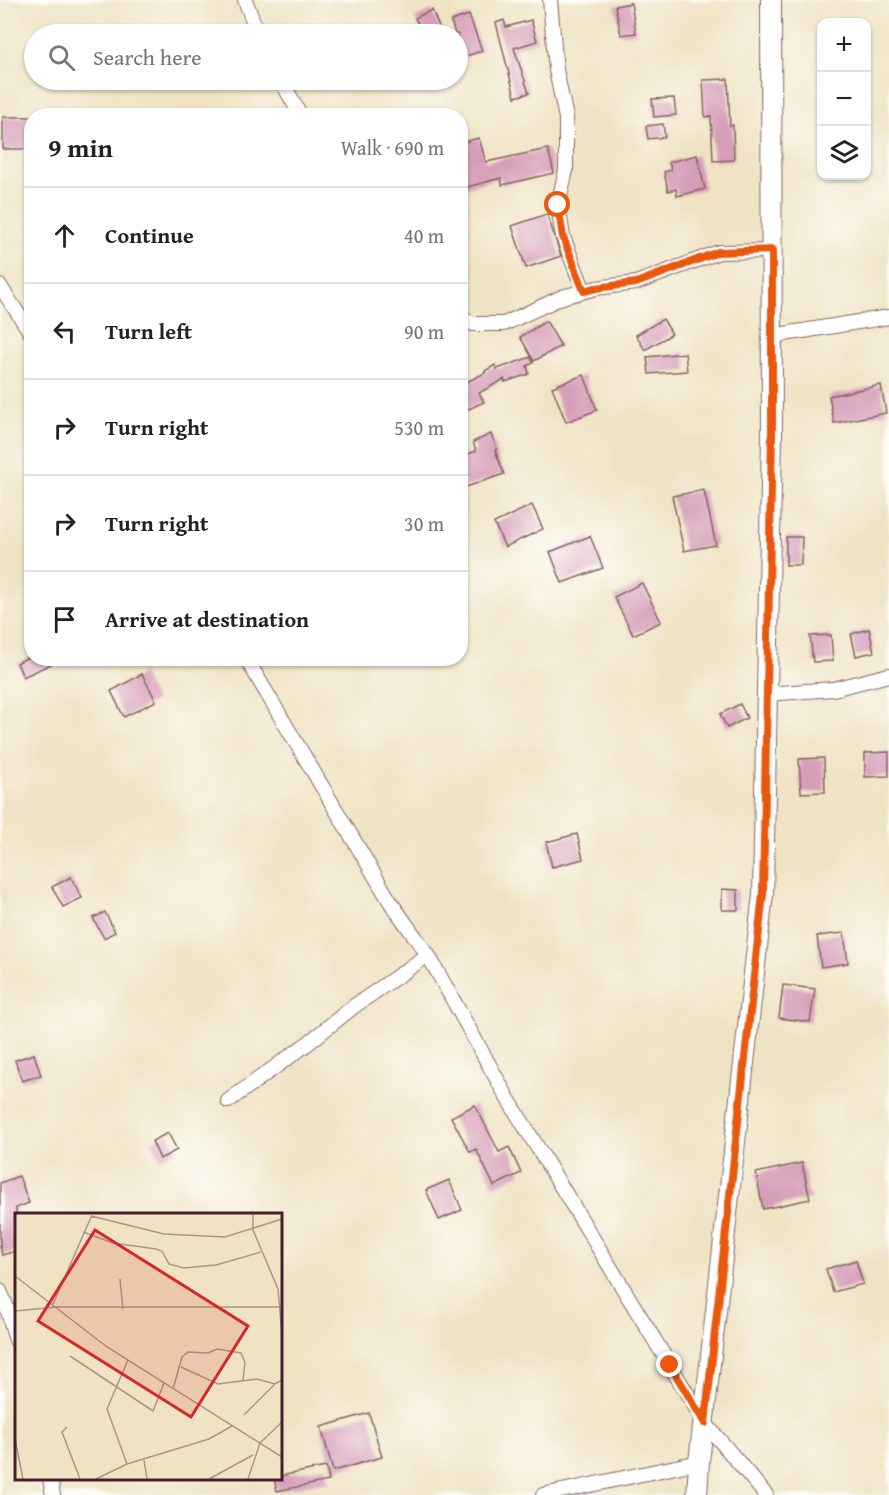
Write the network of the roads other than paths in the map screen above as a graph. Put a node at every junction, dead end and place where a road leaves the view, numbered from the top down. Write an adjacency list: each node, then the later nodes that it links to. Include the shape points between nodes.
1 (244, 0): 4 (street)
2 (550, 0): 9 (street, via 556,69 566,118 566,170 558,205 563,237)
3 (771, 0): 7 (main road)
4 (254, 24)
5 (287, 90): 6 (street)
6 (297, 108)
7 (772, 250): 9 (street, via 718,252 636,283); 13 (main road)
8 (0, 286): 12 (street)
9 (584, 291): 11 (street, via 504,324)
10 (889, 317): 13 (street)
11 (468, 321)
12 (24, 323)
13 (772, 336): 16 (main road)
14 (251, 666): 17 (street, via 391,903)
15 (889, 675): 16 (street, via 832,689)
16 (767, 694): 21 (main road, via 763,894)
17 (428, 955): 18 (street); 21 (street, via 508,1099)
18 (228, 1101)
19 (0, 1291): 20 (street)
20 (15, 1336)
21 (705, 1423): 22 (main road); 27 (street)
22 (699, 1462): 25 (street); 26 (main road)
23 (50, 1480): 24 (street)
24 (53, 1495)
25 (543, 1495)
26 (697, 1495)
27 (765, 1495)

